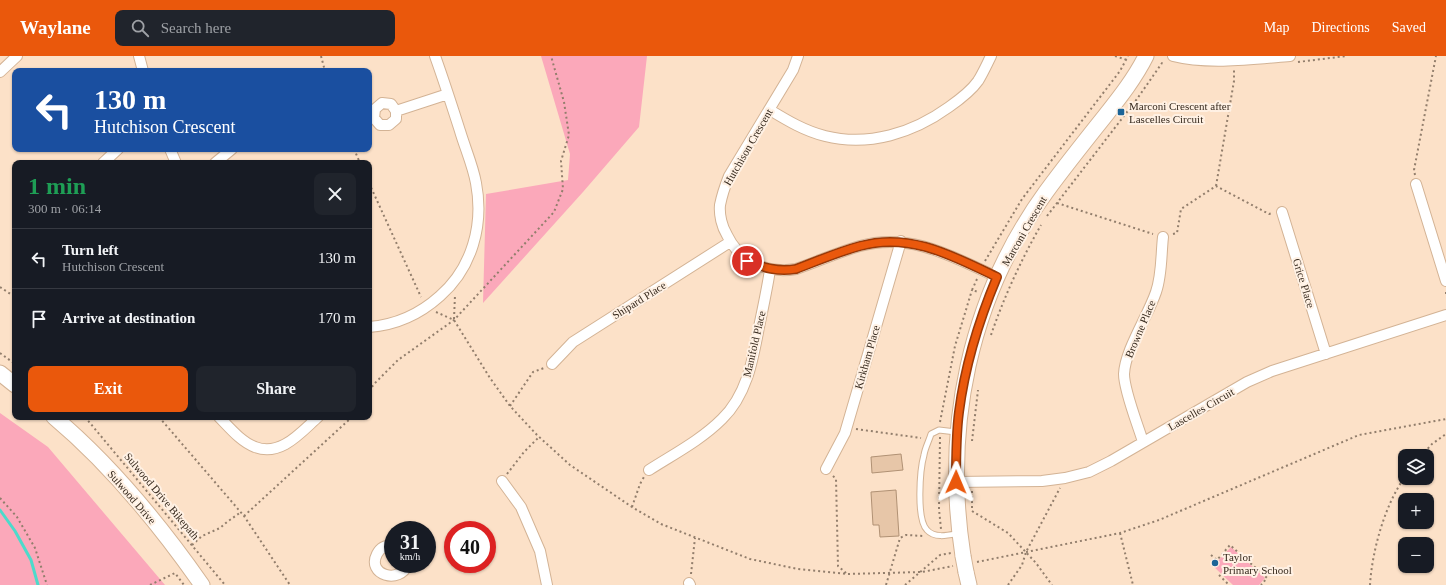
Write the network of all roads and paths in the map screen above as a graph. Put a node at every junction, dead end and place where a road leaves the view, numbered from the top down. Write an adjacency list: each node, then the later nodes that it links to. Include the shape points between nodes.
1 (17, 56): 16 (street)
2 (138, 56): 14 (street)
3 (321, 56): 15 (path)
4 (436, 56): 17 (street)
5 (551, 56): 42 (path, via 564,102 569,135 561,161 563,189 554,212)
6 (798, 56): 18 (street, Hutchison Crescent, via 793,70)
7 (990, 56): 18 (street, via 977,82 957,101 924,124 888,137 851,140 827,137 793,124)
8 (1128, 56): 32 (path, via 1120,71 1022,199 989,255 984,261)
9 (1146, 56): 34 (street, Marconi Crescent, via 1126,89 1024,225)
10 (1174, 56): 13 (street); 27 (path, via 1171,64 1162,63 1156,70 1137,99)
11 (1290, 56): 13 (street)
12 (1436, 56): 24 (path, via 1414,170)
13 (1233, 60): 25 (path, via 1234,82)
14 (143, 68)
15 (324, 68)
16 (0, 72)
17 (448, 94): 19 (street); 35 (street, via 476,182 479,204 478,227 474,241 467,262)
18 (770, 110): 30 (street, Hutchison Crescent, via 723,190 720,214 723,229)
19 (396, 111)
20 (115, 152): 22 (street)
21 (228, 152): 23 (street)
22 (105, 160)
23 (219, 160)
24 (1416, 184): 36 (street)
25 (1216, 186): 28 (path, via 1269,214); 29 (path, via 1181,209 1177,233)
26 (372, 192): 40 (path)
27 (1057, 203): 29 (path); 44 (path, via 1027,249)
28 (1282, 212): 46 (street, Grice Place)
29 (1163, 237): 69 (street, Browne Place, via 1156,292 1126,362 1124,375)
30 (730, 242): 33 (street, Hutchison Crescent, via 747,261); 48 (street, Shipard Place, via 573,342)
31 (900, 242): 33 (street, Hutchison Crescent, via 860,246 788,271); 34 (street, Hutchison Crescent, via 922,245 942,252); 63 (street, Kirkham Place)
32 (979, 260)
33 (770, 270): 73 (street, Manifold Place, via 753,360 736,401 708,432)
34 (997, 277): 65 (street, Marconi Crescent, via 982,314 971,353)
35 (455, 280): 40 (street); 42 (path)
36 (1446, 281)
37 (0, 287): 39 (path)
38 (972, 290): 61 (path, via 955,346)
39 (12, 295)
40 (426, 307): 42 (path); 43 (street, via 393,323)
41 (1446, 315): 46 (street, Lascelles Circuit)
42 (454, 320): 52 (path, via 398,360); 53 (path)
43 (372, 326)
44 (989, 340)
45 (0, 353): 47 (path)
46 (1326, 354): 69 (street, Lascelles Circuit, via 1272,371 1247,382)
47 (12, 362)
48 (552, 364): 53 (path, via 533,372)
49 (0, 373): 50 (street)
50 (12, 383)
51 (978, 385): 70 (path)
52 (372, 387)
53 (510, 406): 68 (path)
54 (1446, 419): 84 (path, via 1359,436 1159,520)
55 (57, 420): 102 (street, Sulwood Drive, via 125,487)
56 (88, 420): 88 (path, Sulwood Drive Bikepath)
57 (162, 420): 81 (path)
58 (222, 420): 59 (street, via 243,440 254,447 267,450 286,444)
59 (314, 420)
60 (349, 420): 82 (path)
61 (940, 422): 62 (path); 64 (path)
62 (936, 423)
63 (847, 428): 66 (path, via 921,438); 72 (street, Kirkham Place)
64 (940, 430): 65 (lane); 85 (path, via 939,509); 85 (lane, via 931,434 924,455 920,479 920,506 927,530 936,536)
65 (957, 432): 76 (street, Marconi Crescent)
66 (923, 433)
67 (1446, 434): 71 (path)
68 (539, 437): 75 (path); 80 (path, via 570,465)
69 (1143, 442): 74 (street, Lascelles Circuit, via 1089,472)
70 (971, 446)
71 (1427, 449)
72 (826, 469): 95 (path, via 836,479 838,566)
73 (649, 470): 80 (path, via 640,484)
74 (1062, 479): 77 (street, Lascelles Circuit); 90 (path, via 1060,490)
75 (502, 481): 105 (street, via 521,507 540,551)
76 (956, 482): 77 (street, Lascelles Circuit); 83 (street, Marconi Crescent)
77 (972, 482): 90 (path, via 972,511 1008,533)
78 (1400, 485): 113 (path, via 1383,522)
79 (0, 498): 99 (path, via 17,517 35,548)
80 (632, 508): 86 (path, via 661,524)
81 (241, 512): 82 (path); 88 (path)
82 (244, 516): 104 (path)
83 (959, 533): 85 (lane); 92 (street, Marconi Crescent)
84 (1120, 533): 90 (path); 110 (path)
85 (942, 536): 93 (path, via 943,541 949,544 953,552 940,555)
86 (696, 538): 95 (path, via 750,558 798,569); 98 (path)
87 (928, 539): 94 (path, via 906,535 900,538)
88 (192, 545): 103 (path, Sulwood Drive Bikepath)
89 (384, 547): 97 (street, via 378,551 376,569 380,574)
90 (1026, 552): 92 (path); 108 (path, via 1022,565); 109 (path)
91 (1211, 555): 112 (path, via 1217,560 1230,545 1268,578)
92 (965, 568): 93 (path)
93 (920, 572): 94 (path); 107 (path)
94 (889, 573): 95 (path); 106 (path)
95 (847, 574)
96 (1219, 575): 111 (path)
97 (399, 581)
98 (690, 584)
99 (47, 585)
100 (150, 585): 101 (path, via 175,573)
101 (184, 585)
102 (202, 585)
103 (225, 585)
104 (290, 585)
105 (547, 585)
106 (886, 585)
107 (905, 585)
108 (1008, 585)
109 (1052, 585)
110 (1133, 585)
111 (1229, 585)
112 (1261, 585)
113 (1370, 585)

